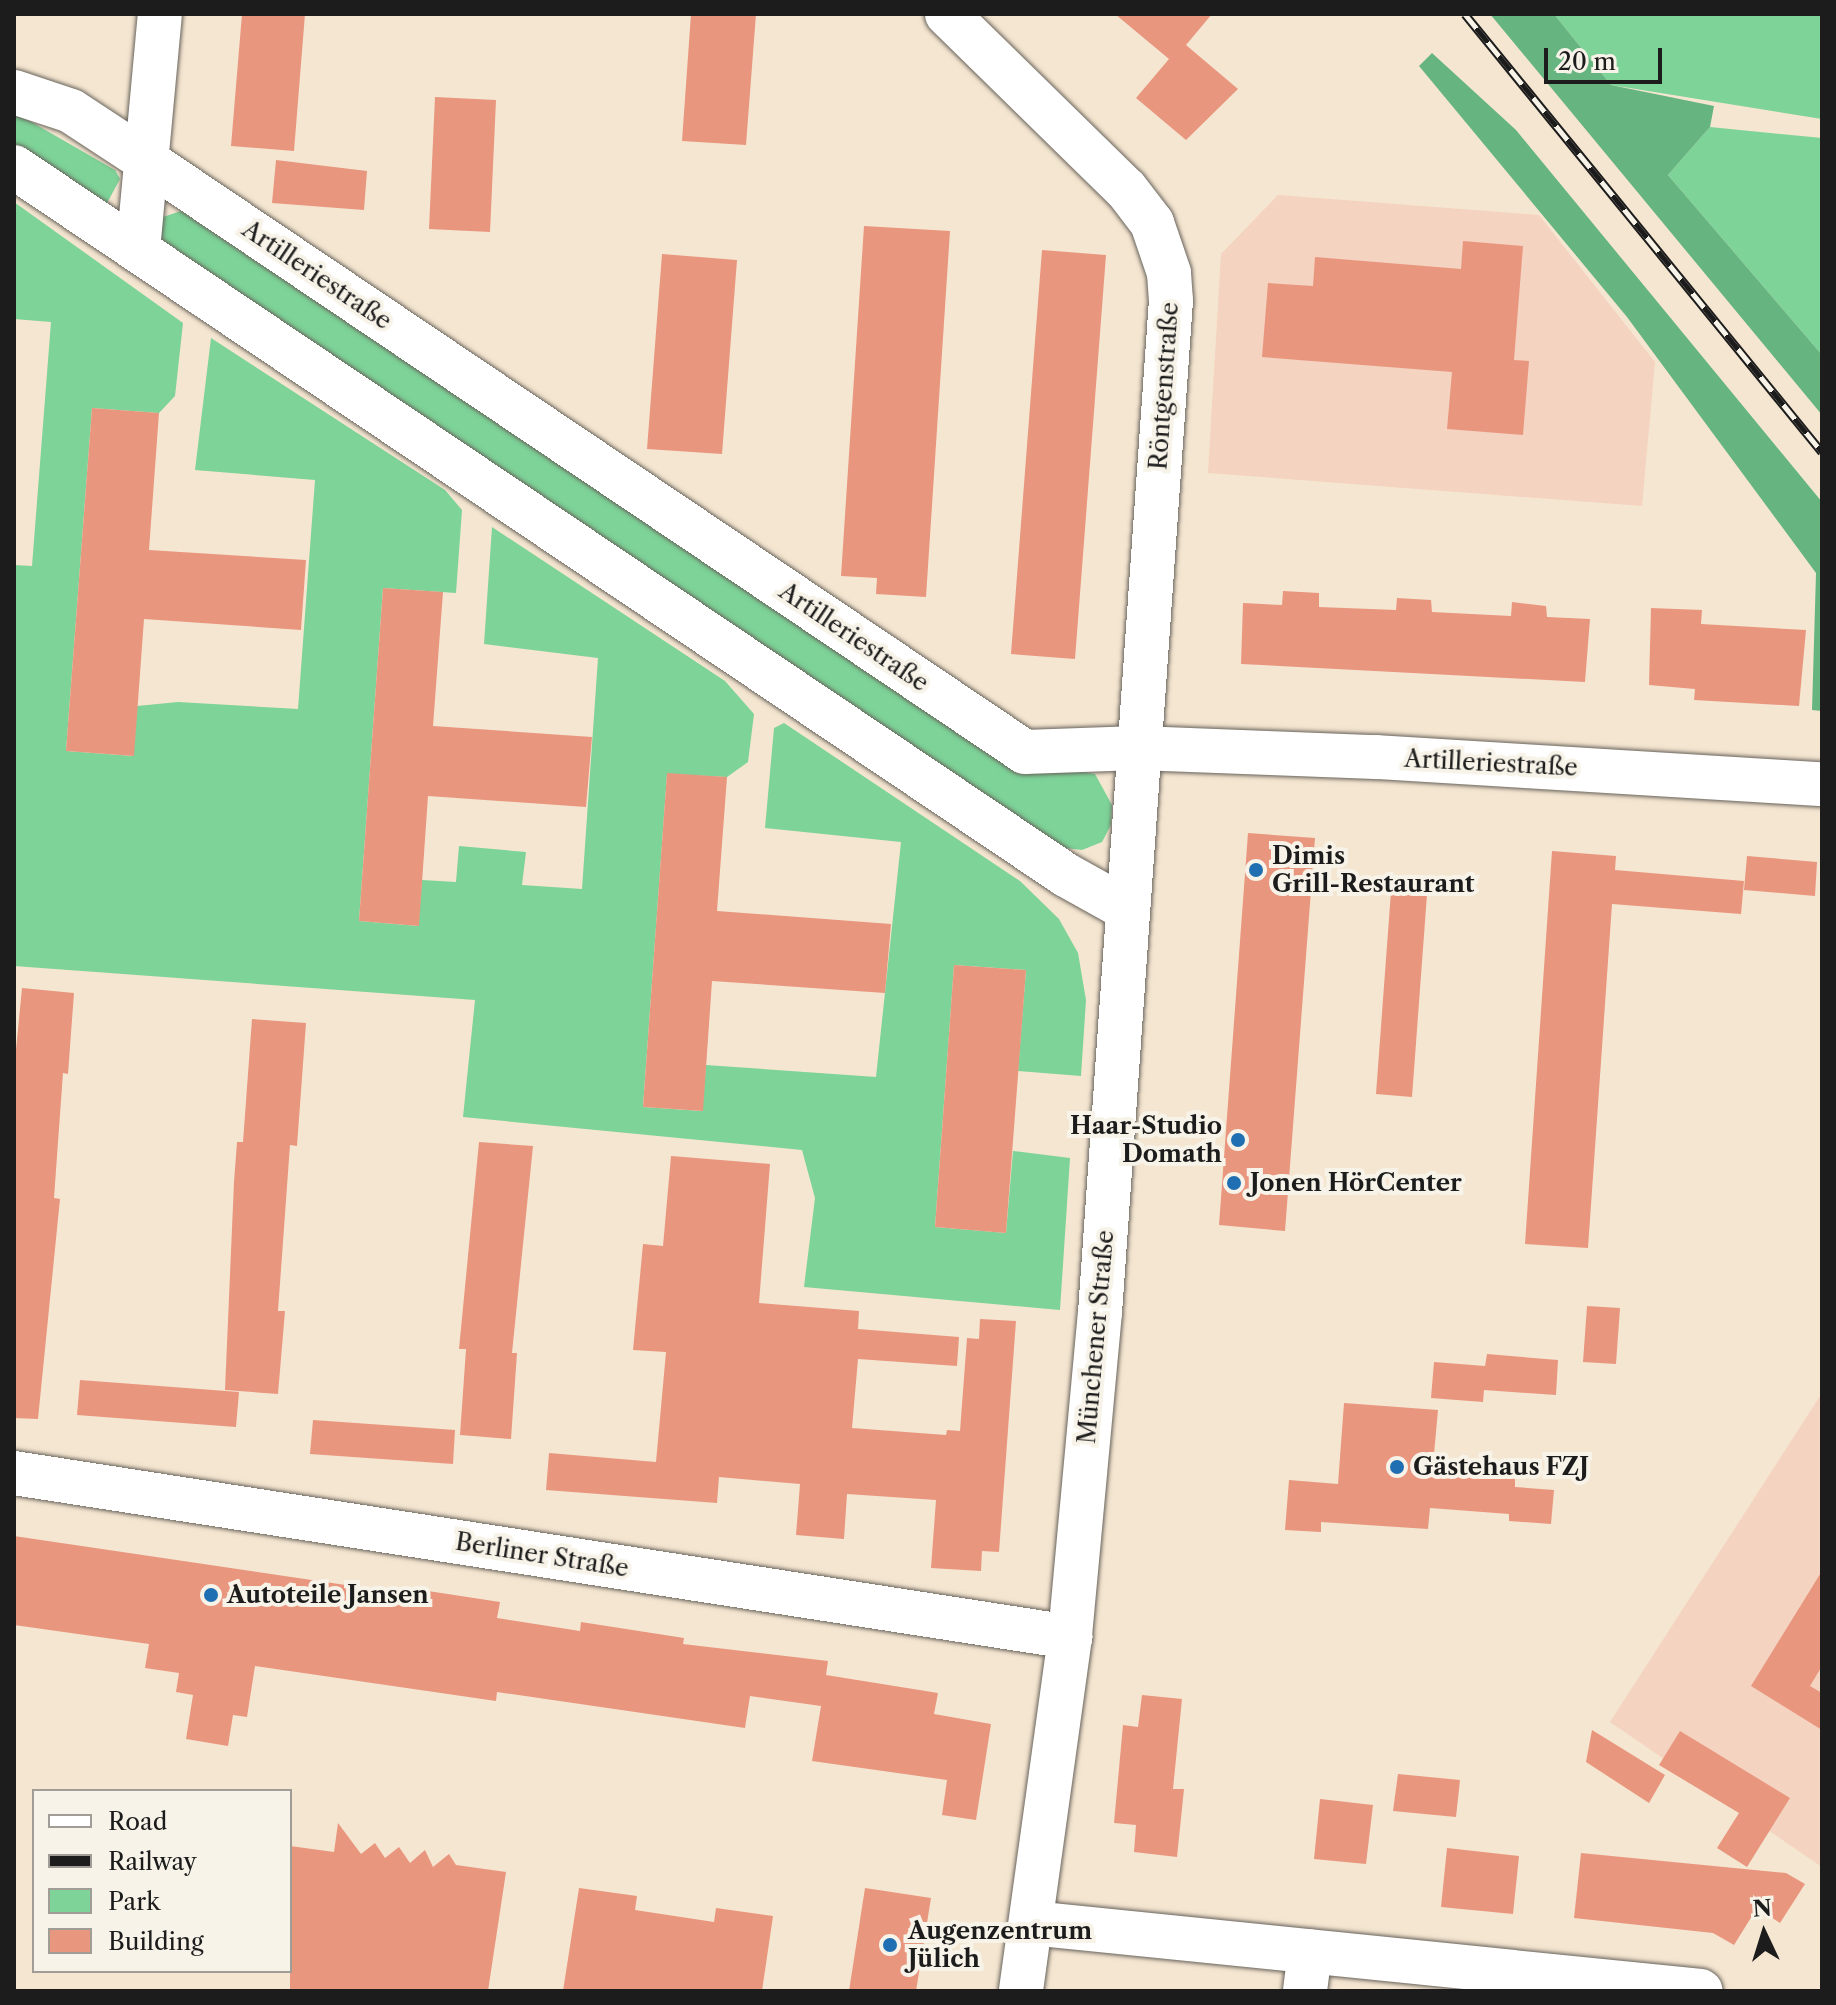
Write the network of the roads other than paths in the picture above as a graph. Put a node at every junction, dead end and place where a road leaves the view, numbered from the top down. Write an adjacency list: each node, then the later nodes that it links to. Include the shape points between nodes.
1 (160, 14): 4 (street)
2 (947, 14): 7 (street, Röntgenstraße, via 1126,189 1152,223 1169,273 1169,347)
3 (14, 92): 4 (street, Artilleriestraße, via 71,111)
4 (147, 161): 6 (street); 7 (street, Artilleriestraße, via 1025,752)
5 (14, 167): 6 (street)
6 (138, 250): 9 (street, via 1066,875)
7 (1138, 748): 8 (street, Artilleriestraße); 9 (street, Münchener Straße)
8 (1822, 784)
9 (1127, 909): 11 (street, Münchener Straße, via 1100,1312)
10 (14, 1473): 11 (street, Berliner Straße)
11 (1070, 1637): 12 (street, Münchener Straße)
12 (1031, 1923): 13 (street); 14 (street, Münchener Straße)
13 (1308, 1971): 15 (street)
14 (1021, 1991)
15 (1701, 1991)

